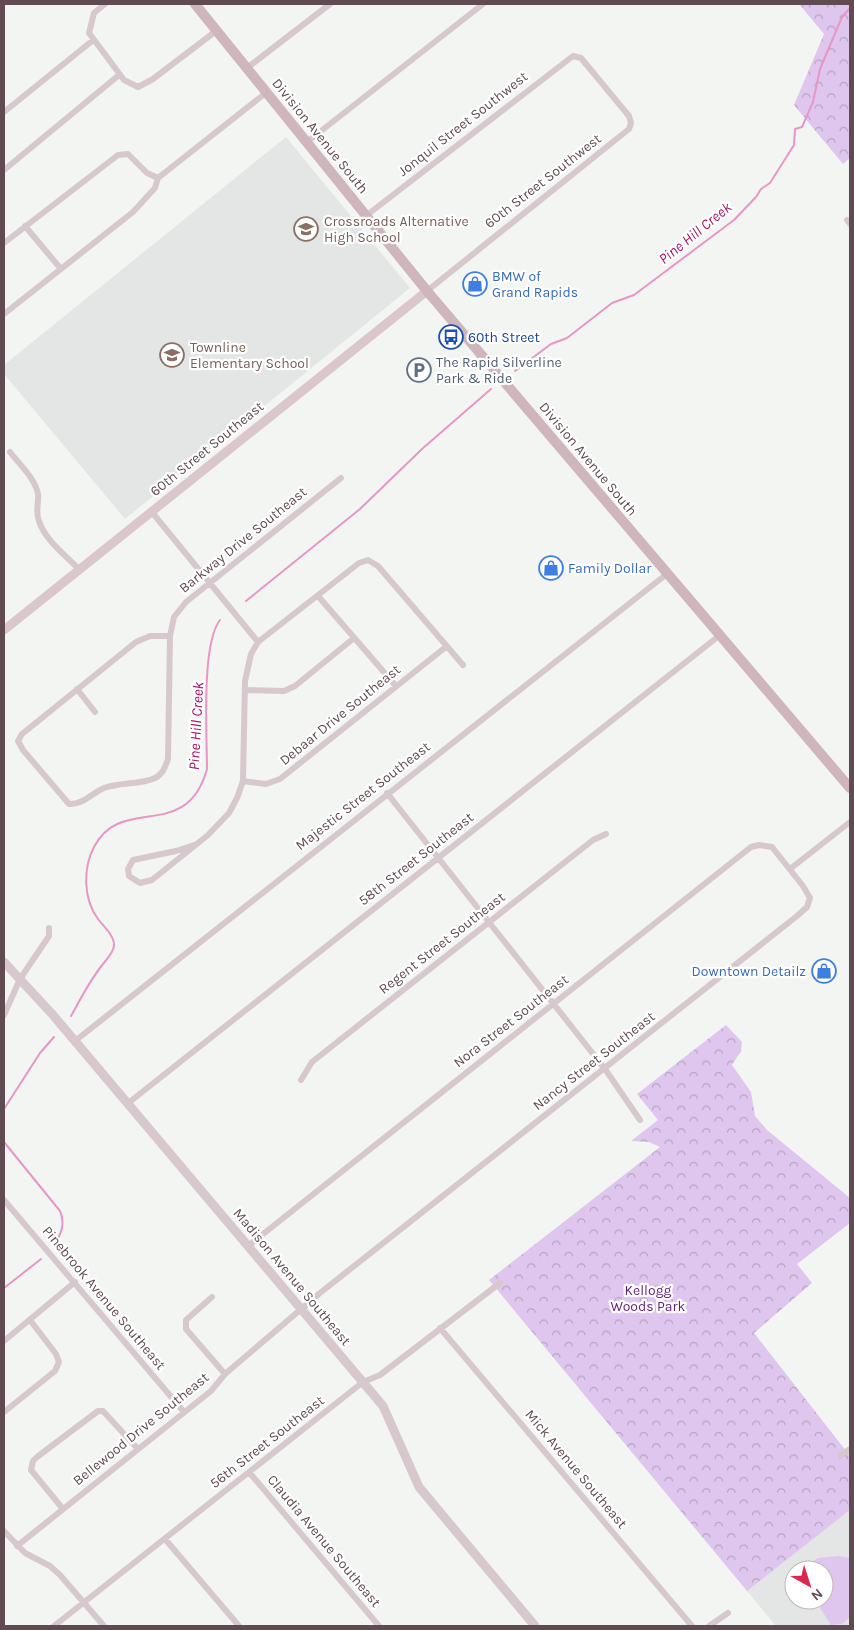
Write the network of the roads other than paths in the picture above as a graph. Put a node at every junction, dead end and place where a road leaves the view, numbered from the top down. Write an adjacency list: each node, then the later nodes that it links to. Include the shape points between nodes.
1 (105, 4): 6 (street, via 91,20 89,34)
2 (195, 4): 5 (main road, Division Avenue South)
3 (330, 4): 8 (street)
4 (483, 4): 12 (street)
5 (216, 31): 8 (main road, Division Avenue South); 9 (street, via 144,85 129,84)
6 (92, 41): 9 (street); 11 (street)
7 (576, 56): 15 (street, Jonquil Street Southwest); 19 (street, 60th Street Southwest, via 629,116 629,129)
8 (247, 68): 10 (main road, Division Avenue South)
9 (119, 75): 13 (street)
10 (267, 92): 12 (main road, Division Avenue South); 14 (street)
11 (4, 112)
12 (307, 142): 15 (main road, Division Avenue South)
13 (4, 170)
14 (158, 178): 16 (street, via 128,154 118,155); 18 (street, via 147,199)
15 (367, 215): 19 (main road, Division Avenue South)
16 (25, 226): 17 (street); 18 (street)
17 (4, 243)
18 (61, 269): 20 (street)
19 (427, 291): 23 (main road, 60th Street Southeast); 25 (main road, Division Avenue South)
20 (4, 314)
21 (10, 452): 24 (street, via 35,486 38,520 46,535)
22 (341, 478): 26 (street, Barkway Drive Southeast)
23 (151, 511): 24 (main road, 60th Street Southeast); 26 (street)
24 (79, 569): 28 (main road, 60th Street Southeast)
25 (668, 573): 29 (main road, Division Avenue South); 41 (street, Majestic Street Southeast)
26 (210, 583): 30 (street, Barkway Drive Southeast, via 178,612); 32 (street)
27 (318, 596): 31 (street); 32 (street); 33 (street, via 359,563 368,560 378,566)
28 (4, 630)
29 (720, 635): 40 (main road, Division Avenue South); 45 (street, 58th Street Southeast)
30 (170, 636): 36 (street, via 150,636 136,642); 36 (street, Barkway Drive Southeast, via 168,759 163,772 154,778 105,788 74,804 69,804 58,794 18,741 22,734)
31 (354, 638): 35 (street); 37 (street, via 295,686 284,690)
32 (258, 642): 37 (street, via 247,668)
33 (447, 646): 34 (street); 35 (street, Debaar Drive Southeast)
34 (463, 664)
35 (396, 686): 39 (street, Debaar Drive Southeast, via 280,779 266,784)
36 (77, 689): 38 (street)
37 (246, 690): 39 (street)
38 (96, 712)
39 (243, 781): 44 (street, via 228,813)
40 (850, 788)
41 (386, 793): 45 (street); 53 (street, Majestic Street Southeast)
42 (850, 822): 46 (street)
43 (606, 834): 47 (street, Regent Street Southeast, via 593,840)
44 (197, 844): 44 (street, via 152,880 140,884 129,876 128,869 133,860)
45 (438, 858): 47 (street); 56 (street, 58th Street Southeast)
46 (790, 869): 51 (street, Nora Street Southeast, via 772,847 751,847); 54 (street, Nancy Street Southeast, via 810,898 807,907)
47 (489, 922): 51 (street); 55 (street, Regent Street Southeast, via 312,1062)
48 (49, 928): 50 (street, via 50,936)
49 (4, 962): 50 (street, Madison Avenue Southeast)
50 (20, 980): 52 (street); 53 (street, Madison Avenue Southeast)
51 (553, 1003): 54 (street); 59 (street, Nora Street Southeast)
52 (4, 1015)
53 (75, 1041): 56 (street, Madison Avenue Southeast)
54 (605, 1068): 57 (street); 63 (street, Nancy Street Southeast)
55 (301, 1080)
56 (127, 1104): 59 (street, Madison Avenue Southeast)
57 (640, 1120)
58 (4, 1200): 60 (street, Pinebrook Avenue Southeast)
59 (248, 1246): 63 (street, Madison Avenue Southeast)
60 (75, 1282): 64 (street); 70 (street, Pinebrook Avenue Southeast)
61 (500, 1283): 65 (street, 56th Street Southeast)
62 (212, 1297): 67 (street, via 186,1320 186,1328)
63 (302, 1310): 67 (street, Bellewood Drive Southeast); 68 (street, Madison Avenue Southeast)
64 (30, 1320): 66 (street); 69 (street, via 59,1362 55,1371)
65 (440, 1328): 68 (street, 56th Street Southeast, via 380,1374); 86 (street, Mick Avenue Southeast)
66 (4, 1341)
67 (225, 1374): 70 (street, Bellewood Drive Southeast, via 211,1391)
68 (363, 1382): 74 (street, 56th Street Southeast); 85 (street, Madison Avenue Southeast, via 383,1406 420,1487)
69 (4, 1412)
70 (184, 1412): 71 (street, Bellewood Drive Southeast)
71 (138, 1449): 75 (street, Bellewood Drive Southeast); 75 (street, via 103,1411 91,1415 60,1439 33,1461 31,1470)
72 (850, 1449): 73 (street)
73 (841, 1455)
74 (250, 1472): 77 (street, 56th Street Southeast); 84 (street, Claudia Avenue Southeast)
75 (63, 1509): 78 (street, Bellewood Drive Southeast)
76 (4, 1531): 78 (street)
77 (165, 1538): 79 (street, 56th Street Southeast); 83 (street)
78 (17, 1546): 79 (street, via 50,1566)
79 (84, 1602): 81 (street, 56th Street Southeast); 82 (street)
80 (728, 1613): 87 (street)
81 (54, 1626)
82 (104, 1626)
83 (239, 1626)
84 (379, 1626)
85 (535, 1626)
86 (692, 1626)
87 (709, 1626)

